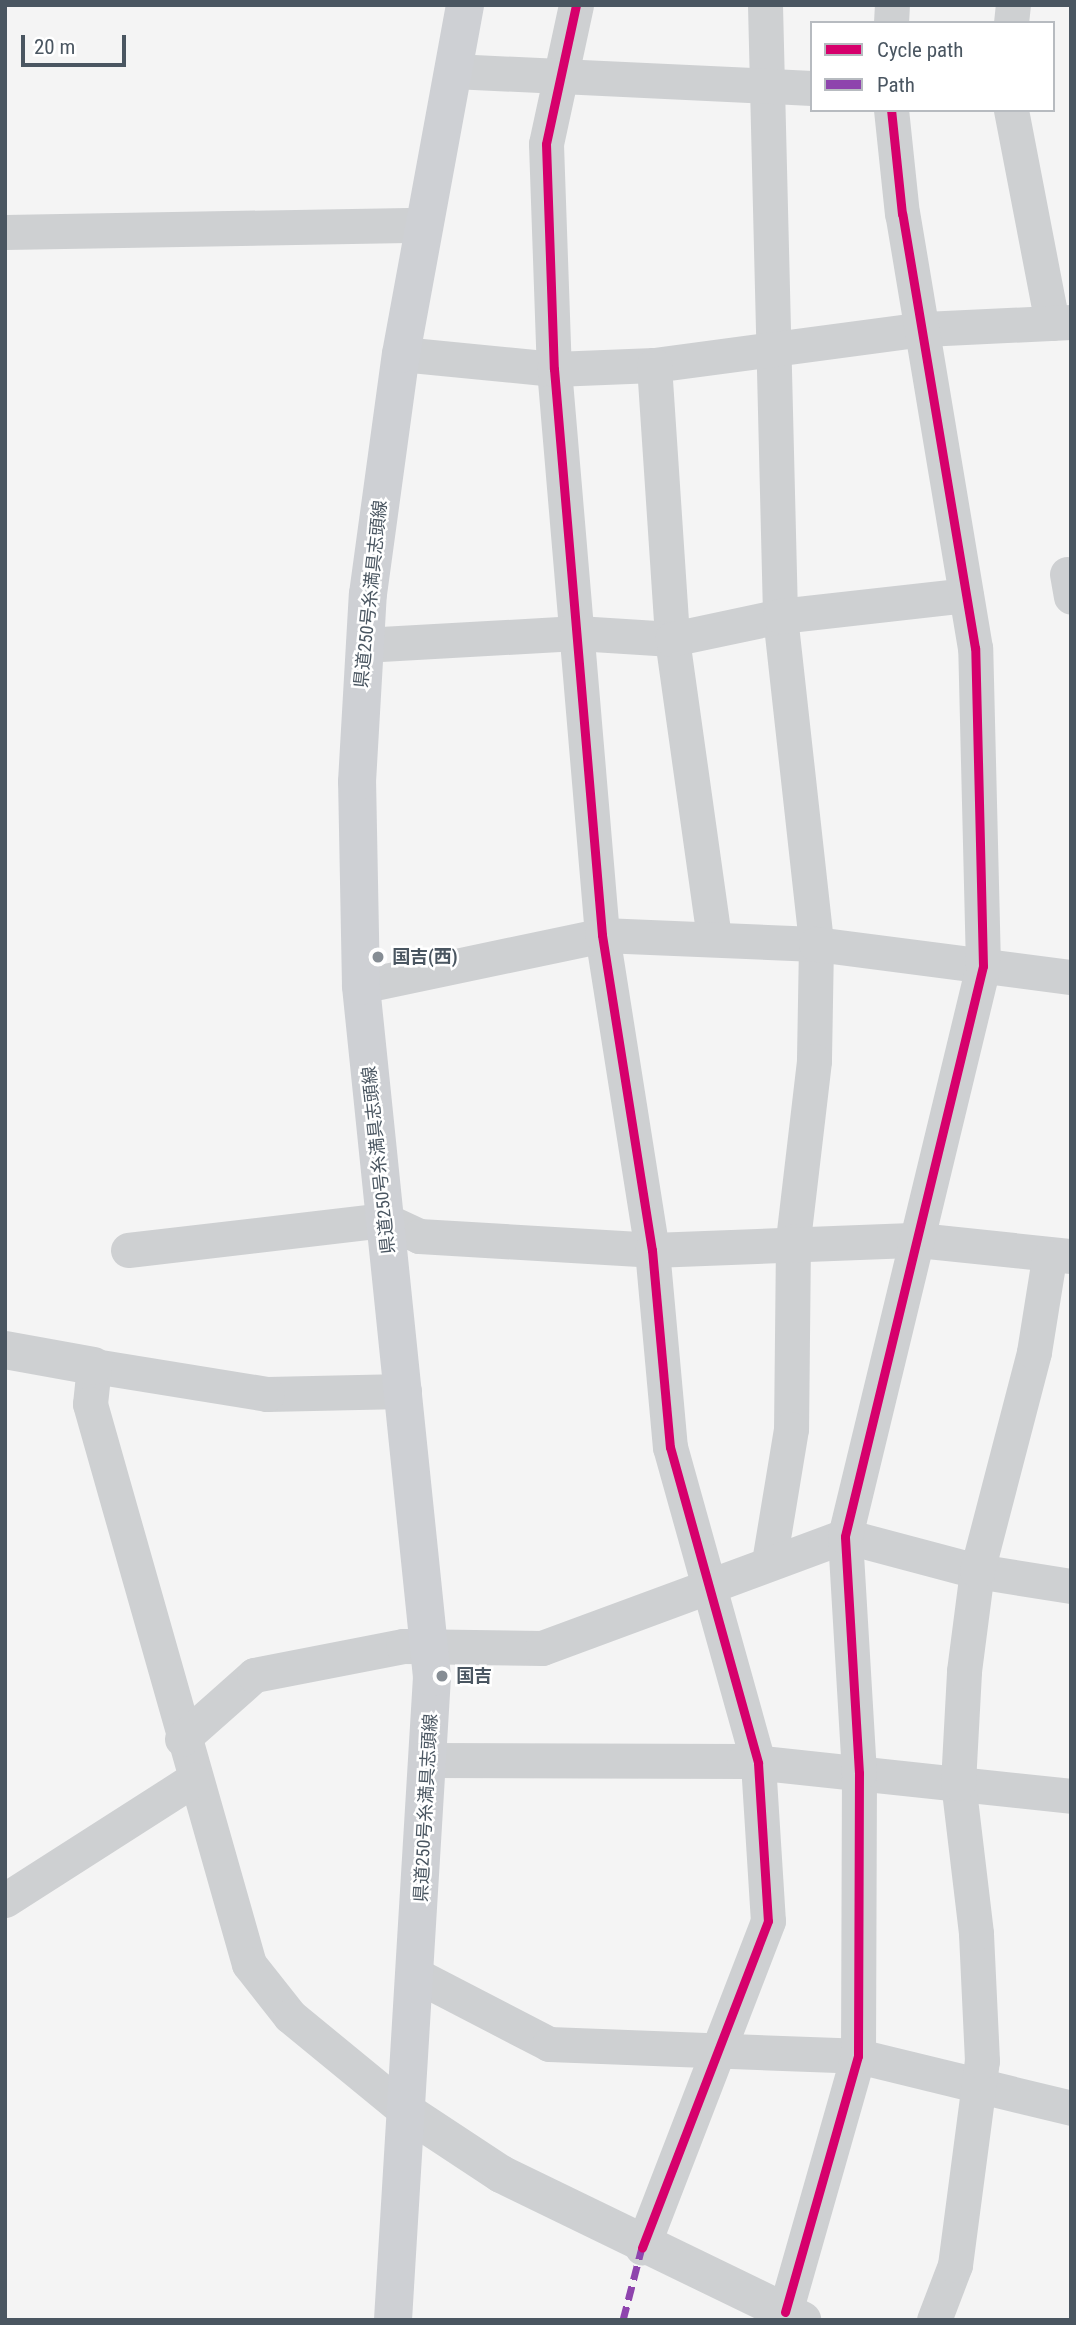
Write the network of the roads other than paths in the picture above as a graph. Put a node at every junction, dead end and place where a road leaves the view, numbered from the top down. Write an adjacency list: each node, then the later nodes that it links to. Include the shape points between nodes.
1 (465, 5): 4 (main road, 県道250号糸満具志頭線)
2 (576, 5): 5 (street)
3 (765, 5): 6 (street)
4 (453, 71): 5 (street); 10 (main road, 県道250号糸満具志頭線)
5 (560, 78): 6 (street); 17 (street, via 546,144)
6 (766, 86): 7 (street); 14 (street)
7 (810, 88)
8 (891, 112): 13 (street)
9 (1011, 112): 12 (street)
10 (422, 225): 11 (street); 15 (main road, 県道250号糸満具志頭線)
11 (5, 232)
12 (1061, 322): 13 (street)
13 (925, 329): 14 (street); 18 (street)
14 (773, 345): 16 (street); 19 (street)
15 (401, 354): 17 (street); 22 (main road, 県道250号糸満具志頭線)
16 (654, 365): 17 (street); 21 (street)
17 (554, 369): 20 (street)
18 (966, 595): 19 (street); 26 (street, via 975,648)
19 (780, 616): 21 (street); 25 (street)
20 (577, 633): 21 (street); 22 (street); 23 (street)
21 (672, 639): 24 (street)
22 (363, 645): 28 (main road, 県道250号糸満具志頭線, via 357,782)
23 (602, 935): 24 (street); 28 (street); 33 (street)
24 (714, 939): 25 (street)
25 (816, 944): 26 (street); 31 (street, via 814,1061)
26 (983, 966): 27 (street); 30 (street)
27 (1071, 977)
28 (361, 986): 29 (main road, 県道250号糸満具志頭線)
29 (385, 1220): 32 (street); 33 (street, via 419,1236); 37 (main road, 県道250号糸満具志頭線)
30 (918, 1240): 31 (street); 34 (street); 38 (street)
31 (793, 1241): 33 (street); 39 (street, via 791,1429)
32 (128, 1250)
33 (652, 1250): 41 (street, via 670,1447)
34 (1060, 1257): 40 (street)
35 (5, 1350): 36 (street)
36 (94, 1366): 37 (street, via 267,1394); 44 (street, via 90,1404)
37 (404, 1391): 43 (main road, 県道250号糸満具志頭線)
38 (845, 1536): 39 (street); 40 (street); 47 (street)
39 (769, 1562): 41 (street)
40 (977, 1572): 42 (street); 49 (street)
41 (708, 1584): 43 (street, via 542,1648 448,1651); 46 (street)
42 (1071, 1587)
43 (428, 1645): 44 (street, via 254,1675); 45 (main road, 県道250号糸満具志頭線)
44 (182, 1739): 48 (street)
45 (430, 1760): 46 (street); 52 (main road, 県道250号糸満具志頭線)
46 (758, 1763): 47 (street); 53 (street, via 768,1921)
47 (859, 1773): 49 (street); 54 (street)
48 (193, 1780): 51 (street); 57 (street, via 249,1964 290,2016)
49 (958, 1783): 50 (street); 55 (street, via 976,1933)
50 (1071, 1796)
51 (5, 1900)
52 (416, 1975): 53 (street, via 549,2044); 57 (main road, 県道250号糸満具志頭線)
53 (714, 2049): 54 (street); 58 (street)
54 (858, 2056): 55 (street); 59 (street)
55 (980, 2082): 56 (street); 61 (street, via 955,2265)
56 (1071, 2108)
57 (407, 2112): 58 (street, via 450,2146); 60 (main road, 県道250号糸満具志頭線)
58 (642, 2247): 59 (street)
59 (794, 2316)
60 (393, 2320)
61 (934, 2320)

